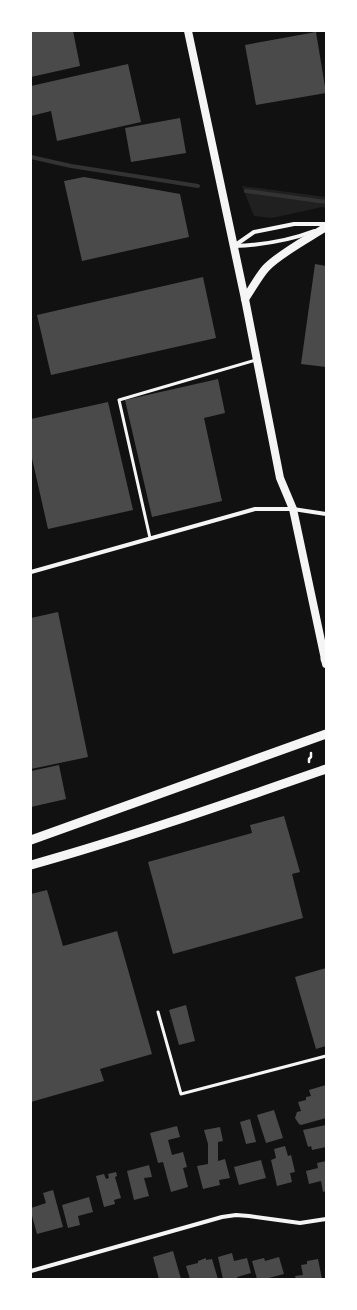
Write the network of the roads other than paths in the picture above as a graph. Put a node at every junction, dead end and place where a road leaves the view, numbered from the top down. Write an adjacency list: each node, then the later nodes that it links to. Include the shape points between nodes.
1 (188, 31): 3 (main road)
2 (326, 226): 3 (street, via 296,238); 3 (street, via 294,224 254,232); 4 (main road, via 267,267)
3 (234, 246): 4 (main road)
4 (245, 299): 5 (main road)
5 (257, 360): 6 (main road, via 280,478); 8 (lane, via 119,400)
6 (293, 509): 7 (street); 8 (street, via 255,509); 10 (main road)
7 (326, 514)
8 (150, 538): 9 (street)
9 (31, 572)
10 (326, 661)
11 (326, 734): 13 (main road)
12 (326, 769): 14 (main road, via 110,842)
13 (31, 840)
14 (31, 865)
15 (158, 1012): 16 (lane, via 181,1094)
16 (326, 1056)
17 (326, 1218): 18 (street, via 300,1223 249,1216 222,1217)
18 (31, 1271)

